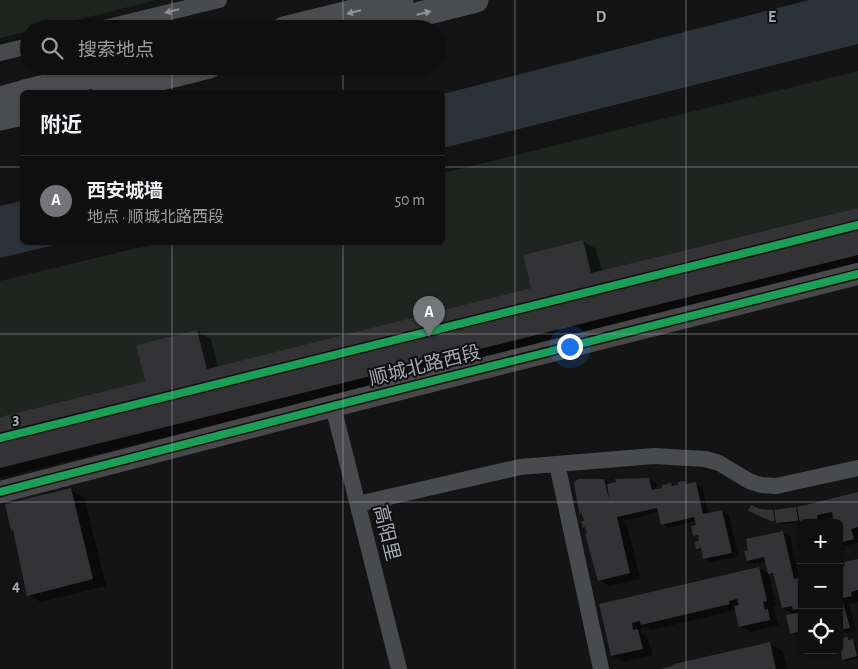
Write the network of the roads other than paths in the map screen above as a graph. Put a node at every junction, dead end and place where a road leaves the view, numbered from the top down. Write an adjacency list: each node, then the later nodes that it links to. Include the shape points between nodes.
1 (219, 0): 4 (street, one-way to 4)
2 (401, 0): 5 (main road, one-way to 5)
3 (476, 0): 6 (main road, one-way to 3)
4 (137, 20)
5 (320, 20)
6 (396, 20)
7 (20, 48): 8 (street)
8 (0, 53)
9 (96, 75): 11 (main road)
10 (173, 75): 12 (main road)
11 (36, 90)
12 (112, 90)
13 (20, 94): 14 (main road)
14 (0, 99)
15 (20, 113): 16 (main road)
16 (0, 118)
17 (858, 274): 18 (street, 顺城北路西段)
18 (333, 406): 21 (street, 顺城北路西段); 22 (street, 高阳里)
19 (557, 464): 20 (street, via 654,456 705,459 750,481 776,486); 22 (street, via 493,472); 24 (street)
20 (858, 468)
21 (0, 492)
22 (358, 504): 23 (street, 高阳里)
23 (399, 669)
24 (601, 669)

